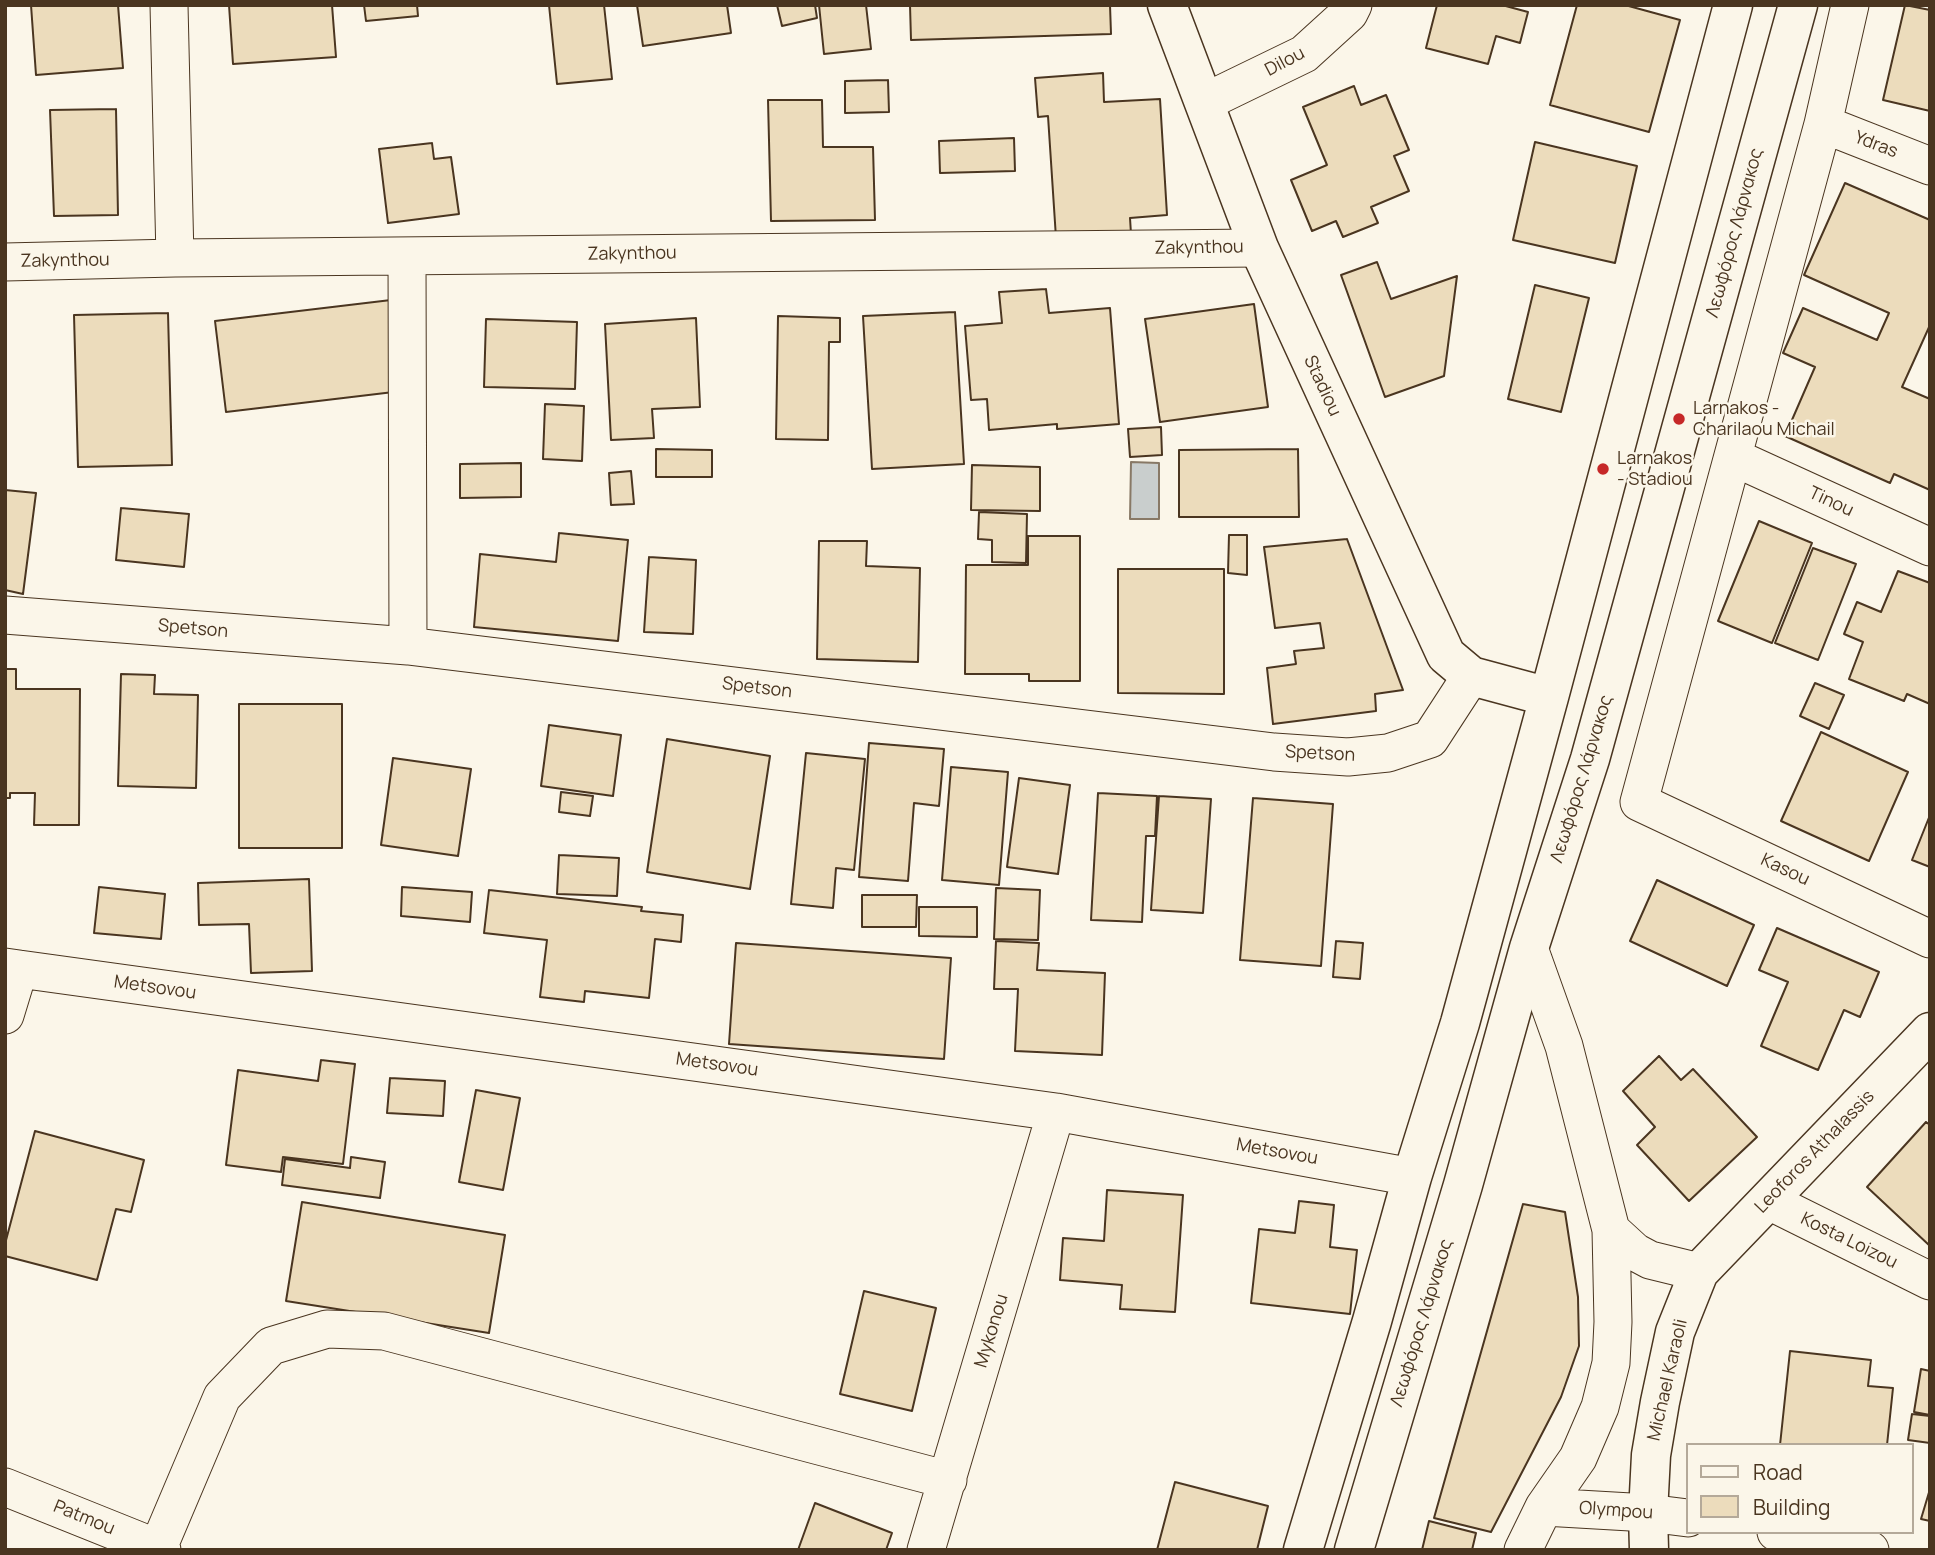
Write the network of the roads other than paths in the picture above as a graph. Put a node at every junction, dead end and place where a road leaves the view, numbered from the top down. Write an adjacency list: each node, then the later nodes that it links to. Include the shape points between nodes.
1 (169, 5): 12 (street)
2 (1167, 5): 7 (main road, Stadiou)
3 (1353, 5): 7 (street, Dilou, via 1304,54)
4 (1733, 5): 19 (main road)
5 (1798, 5): 21 (main road, Λεωφόρος Λάρνακος, via 1590,759)
6 (1850, 5): 8 (street)
7 (1205, 102): 10 (main road, Stadiou)
8 (1823, 124): 9 (street, Ydras); 14 (street)
9 (1930, 166)
10 (1259, 248): 11 (street, Zakynthou); 18 (main road, Stadiou, via 1435,635 1446,655)
11 (407, 257): 12 (street, Zakynthou); 17 (street)
12 (175, 258): 13 (street, Zakynthou)
13 (5, 262)
14 (1733, 457): 15 (street, Tinou); 20 (street, Kasou, via 1639,802)
15 (1930, 547)
16 (5, 615): 17 (street, Spetson)
17 (408, 646): 18 (street, Spetson, via 1348,757 1388,753 1430,739)
18 (1471, 676): 19 (main road, Stadiou)
19 (1549, 697): 26 (main road, via 1460,1023)
20 (1930, 939)
21 (1529, 948): 28 (street, via 1564,1046); 40 (main road, Λεωφόρος Λάρνακος)
22 (12, 968): 23 (street); 25 (street, Metsovou)
23 (5, 1015)
24 (1930, 1032): 27 (main road, Leoforos Athalassis)
25 (1056, 1112): 26 (street, Metsovou); 31 (street, Mykonou)
26 (1412, 1177): 39 (main road)
27 (1769, 1201): 29 (main road, Leoforos Athalassis); 30 (street, Kosta Loizou)
28 (1611, 1230): 29 (street, via 1650,1260); 33 (street, via 1611,1363 1600,1407 1578,1458)
29 (1699, 1272): 34 (main road, Michael Karaoli, via 1675,1332 1660,1402)
30 (1930, 1281)
31 (947, 1480): 37 (street, via 384,1331 327,1329 271,1346 222,1397); 38 (street, Mykonou)
32 (5, 1486): 37 (street, Patmou)
33 (1544, 1507): 34 (street, Olympou); 41 (street)
34 (1648, 1513): 35 (street, Olympou); 42 (main road, Michael Karaoli)
35 (1686, 1518)
36 (1786, 1534): 43 (street)
37 (160, 1549)
38 (926, 1550)
39 (1303, 1550)
40 (1354, 1550)
41 (1523, 1550)
42 (1649, 1550)
43 (1870, 1550)

